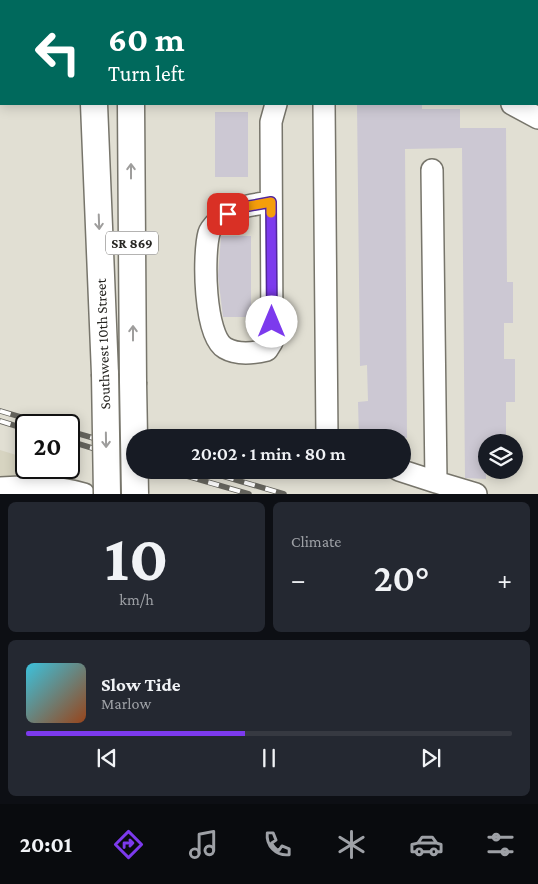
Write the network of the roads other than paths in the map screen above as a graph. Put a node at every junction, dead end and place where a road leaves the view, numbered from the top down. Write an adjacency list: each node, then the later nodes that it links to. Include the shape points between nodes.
1 (94, 105): 14 (main road, Southwest 10th Street / SR 869, one-way to 14, bridge)
2 (131, 105): 15 (main road, Southwest 10th Street / SR 869, one-way to 2, bridge)
3 (276, 105): 8 (street, via 271,122)
4 (324, 105): 9 (street)
5 (514, 105): 6 (street)
6 (538, 118)
7 (432, 170): 11 (street)
8 (271, 202): 8 (street, via 272,342 267,350 244,353 225,348 217,340 211,320 206,262 209,232 219,220 238,208)
9 (327, 429)
10 (411, 474): 11 (street)
11 (436, 482): 16 (street)
12 (0, 488): 13 (street, via 36,486)
13 (84, 494)
14 (107, 494)
15 (135, 494)
16 (476, 494)

